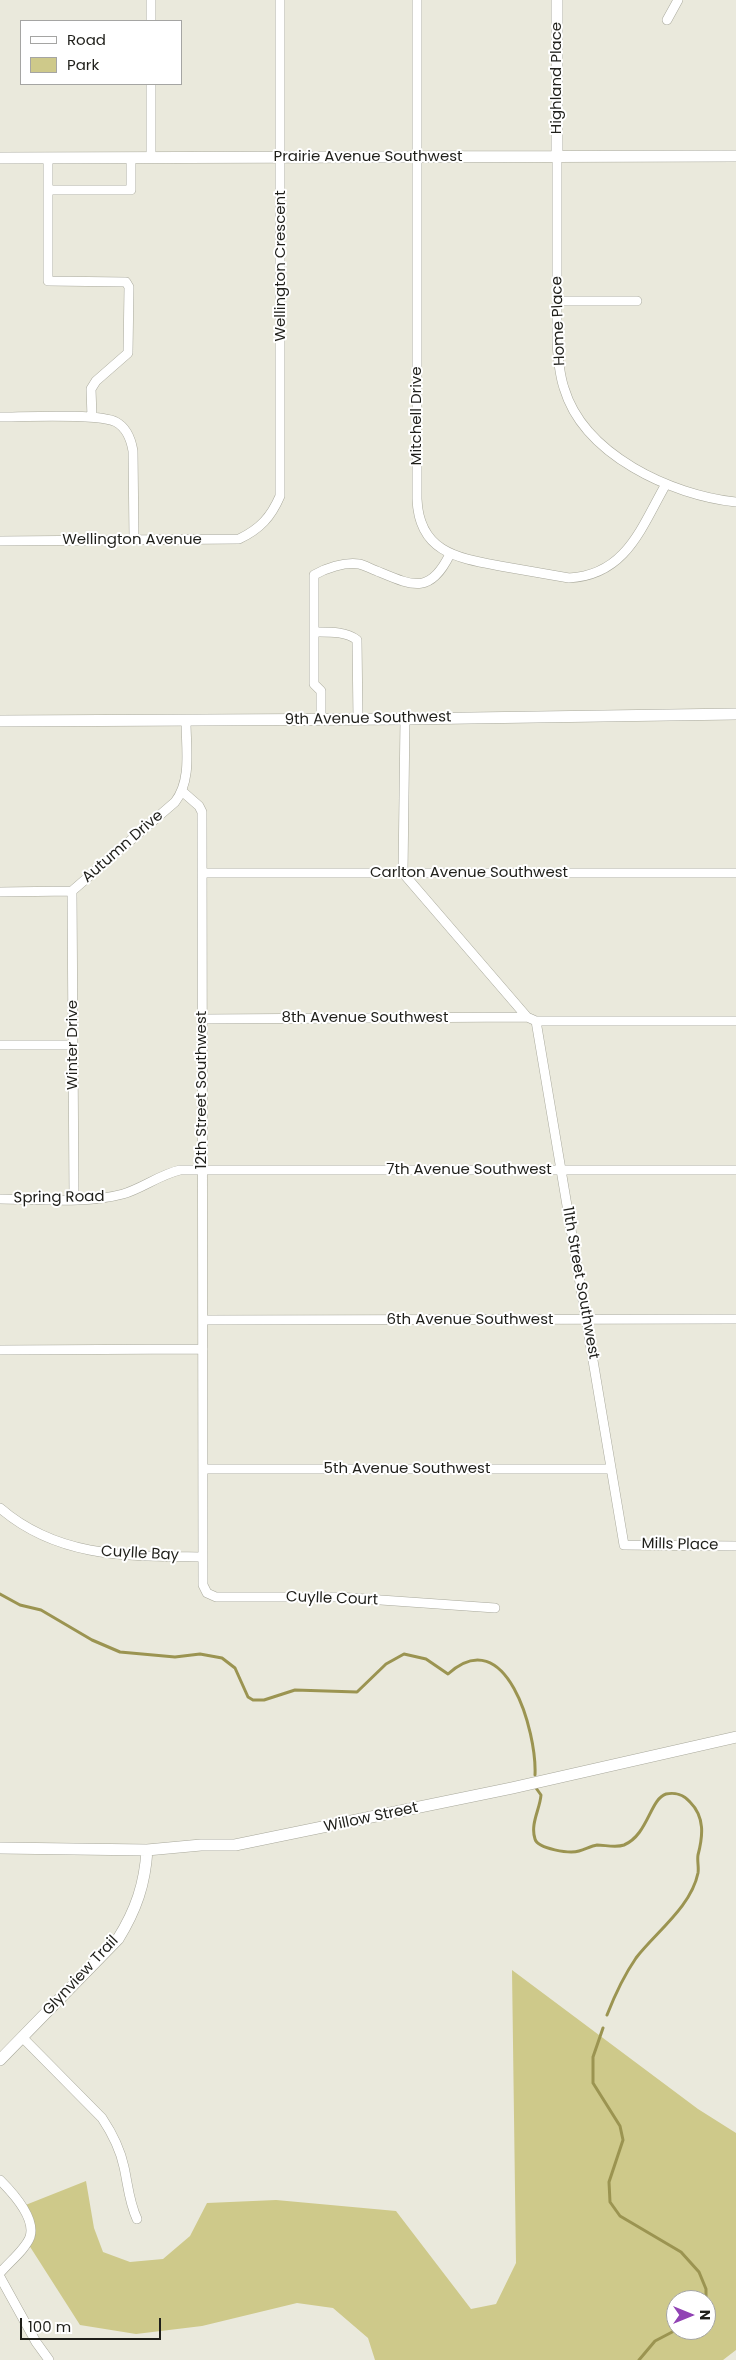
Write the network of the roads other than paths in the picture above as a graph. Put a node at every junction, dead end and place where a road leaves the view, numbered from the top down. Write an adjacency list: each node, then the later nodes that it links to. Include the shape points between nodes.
1 (151, 0): 6 (street)
2 (280, 0): 9 (street, Wellington Crescent)
3 (417, 0): 11 (street, Mitchell Drive)
4 (558, 0): 12 (street, Highland Place)
5 (678, 0): 7 (street)
6 (151, 20)
7 (667, 20)
8 (151, 85): 16 (street)
9 (281, 156): 11 (street, Prairie Avenue Southwest); 16 (street, Prairie Avenue Southwest); 24 (street, Wellington Crescent, via 280,496)
10 (736, 156): 12 (street, Prairie Avenue Southwest)
11 (417, 157): 12 (street, Prairie Avenue Southwest); 27 (street, Mitchell Drive, via 418,514 430,540)
12 (557, 157): 18 (street, Home Place)
13 (0, 158): 14 (street, Prairie Avenue Southwest)
14 (48, 158): 15 (street, Prairie Avenue Southwest); 17 (street)
15 (131, 158): 16 (street, Prairie Avenue Southwest); 17 (street, via 131,190)
16 (151, 158)
17 (48, 190): 21 (street, via 48,281 126,282 129,287 128,353 91,389)
18 (557, 301): 19 (street); 22 (street, Home Place, via 558,366 574,410 603,446)
19 (637, 302)
20 (0, 417): 21 (street)
21 (92, 417): 25 (street, via 101,416 117,422 131,440)
22 (666, 484): 23 (street, Home Place, via 694,495); 27 (street, Mitchell Drive, via 630,547 621,558 597,573 569,578 467,560)
23 (736, 502)
24 (261, 526): 25 (street, Wellington Avenue, via 239,538 227,540)
25 (134, 539): 26 (street, Wellington Avenue)
26 (0, 541)
27 (450, 554): 28 (street, via 437,576 425,582 407,583 358,564 333,566 319,572 314,575)
28 (314, 632): 31 (street, via 314,684 321,691); 32 (street, via 334,632 357,640)
29 (736, 714): 30 (street, 9th Avenue Southwest)
30 (405, 719): 32 (street, 9th Avenue Southwest); 37 (street)
31 (321, 720): 32 (street, 9th Avenue Southwest); 34 (street, 9th Avenue Southwest)
32 (358, 720)
33 (0, 721): 34 (street, 9th Avenue Southwest)
34 (186, 721): 35 (street, via 186,781)
35 (182, 792): 36 (street, 12th Street Southwest, via 202,812); 39 (street, Autumn Drive, via 175,802)
36 (202, 873): 37 (street, Carlton Avenue Southwest); 42 (street, 12th Street Southwest)
37 (403, 873): 38 (street, Carlton Avenue Southwest); 41 (street)
38 (736, 873)
39 (72, 891): 40 (street, Autumn Drive); 46 (street, Winter Drive)
40 (0, 892)
41 (527, 1017): 42 (street, 8th Avenue Southwest); 43 (street)
42 (203, 1019): 47 (street, 12th Street Southwest)
43 (536, 1021): 44 (street); 48 (street, 11th Street Southwest)
44 (736, 1021)
45 (0, 1046): 46 (street)
46 (73, 1046): 51 (street, Winter Drive)
47 (202, 1170): 48 (street, 7th Avenue Southwest); 51 (street, Spring Road, via 168,1173 126,1193 104,1199); 53 (street, 12th Street Southwest)
48 (561, 1170): 49 (street, 7th Avenue Southwest); 54 (street, 11th Street Southwest)
49 (736, 1170)
50 (0, 1199): 51 (street, Spring Road)
51 (74, 1199)
52 (736, 1319): 54 (street, 6th Avenue Southwest)
53 (203, 1320): 54 (street, 6th Avenue Southwest); 55 (street, 12th Street Southwest)
54 (586, 1320): 58 (street, 11th Street Southwest)
55 (203, 1349): 56 (street); 57 (street, 12th Street Southwest)
56 (0, 1350)
57 (203, 1469): 58 (street, 5th Avenue Southwest); 62 (street)
58 (611, 1469): 60 (street, 11th Street Southwest)
59 (0, 1508): 62 (street, Cuylle Bay, via 29,1528 78,1548 103,1554)
60 (624, 1544): 61 (street, Mills Place)
61 (736, 1546)
62 (203, 1557): 63 (street, Cuylle Court, via 203,1585 207,1593 216,1597 338,1597)
63 (495, 1608)
64 (736, 1736): 66 (street, Willow Street, via 512,1788 261,1840 235,1845)
65 (0, 1848): 66 (street, Willow Street)
66 (147, 1850): 67 (street, Glynview Trail, via 140,1896 118,1938)
67 (22, 2038): 68 (street, Glynview Trail); 70 (street, via 102,2118 112,2133 120,2150 128,2195)
68 (0, 2060)
69 (0, 2180): 71 (street, via 22,2206 31,2229 27,2242)
70 (137, 2219)
71 (0, 2273)
72 (0, 2277): 73 (street)
73 (49, 2360)

